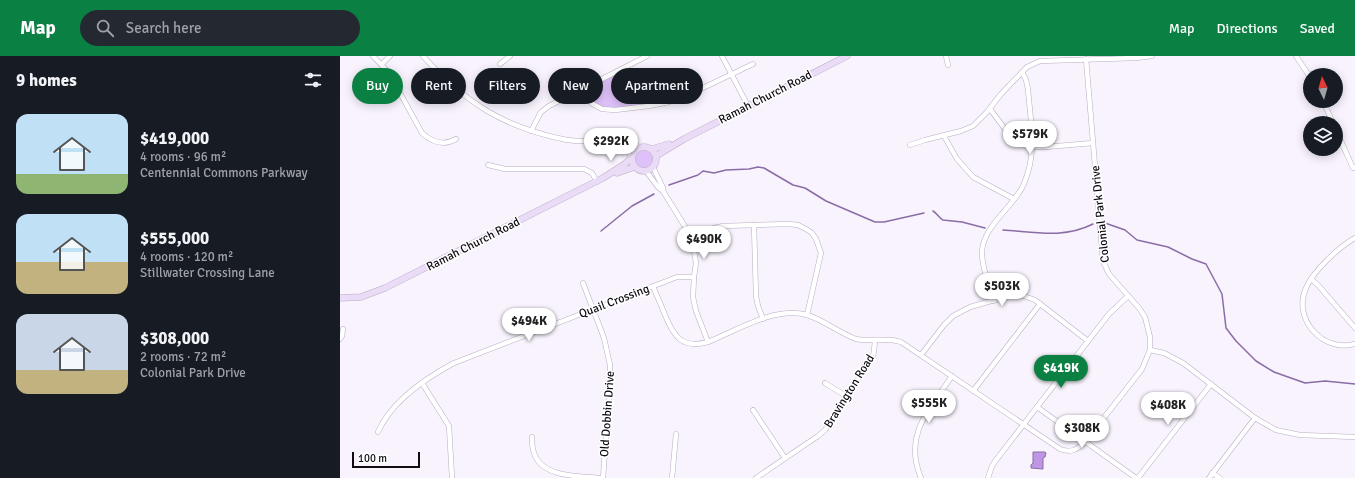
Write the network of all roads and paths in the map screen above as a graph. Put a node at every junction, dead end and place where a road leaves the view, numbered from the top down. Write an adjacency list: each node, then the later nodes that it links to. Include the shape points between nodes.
1 (373, 56): 12 (street)
2 (390, 56): 12 (street)
3 (423, 56): 24 (street, via 459,92 483,110)
4 (510, 56): 13 (street)
5 (647, 56): 19 (street)
6 (722, 56): 18 (street)
7 (847, 56): 22 (main road, Ramah Church Road)
8 (946, 56): 15 (street)
9 (1152, 56): 11 (street)
10 (1296, 56): 16 (street)
11 (1086, 59): 17 (street, via 1040,61); 29 (street, Colonial Park Drive)
12 (382, 64): 26 (street, via 422,134 436,142 451,142)
13 (500, 64)
14 (753, 64): 18 (street)
15 (948, 65)
16 (1304, 68)
17 (1022, 72): 23 (street); 33 (street, via 1028,89)
18 (731, 74): 21 (street, via 697,92 660,104 615,110 602,109); 22 (street)
19 (603, 78)
20 (553, 104): 24 (street, via 538,116)
21 (593, 104)
22 (748, 106): 27 (main road, Ramah Church Road)
23 (990, 109): 25 (street, via 973,126); 33 (street, via 1008,133)
24 (531, 130): 28 (street, via 568,140)
25 (944, 136): 30 (street); 45 (street, via 957,159 973,177)
26 (456, 139)
27 (684, 139): 34 (main road, Ramah Church Road); 35 (main road, Ramah Church Road)
28 (607, 143): 32 (street, via 626,142); 36 (street, via 624,147)
29 (1093, 143): 33 (street); 53 (street, Colonial Park Drive, via 1103,261 1109,274)
30 (910, 145)
31 (1343, 145): 40 (street)
32 (640, 147): 34 (main road, Ramah Church Road); 36 (main road, Ramah Church Road)
33 (1032, 147): 45 (street, via 1029,171)
34 (652, 149): 35 (main road)
35 (656, 156): 39 (main road)
36 (631, 157): 38 (main road); 43 (main road, Ramah Church Road, via 625,164)
37 (488, 164): 43 (street, via 505,169 584,169)
38 (634, 167): 41 (main road); 43 (main road, Ramah Church Road)
39 (653, 167): 41 (main road); 44 (street)
40 (1354, 168): 42 (street)
41 (646, 171): 44 (street)
42 (1355, 174)
43 (600, 180): 54 (main road, Ramah Church Road, via 385,288 361,296)
44 (663, 191): 47 (street)
45 (1014, 199): 55 (street, via 988,233 983,245 983,262)
46 (754, 225): 47 (street, via 723,226); 58 (street, via 798,225 816,239 821,253); 59 (street, via 756,296)
47 (692, 238): 49 (street, via 696,263)
48 (1355, 238): 50 (street, via 1318,270)
49 (694, 277): 52 (street, Quail Crossing, via 677,277); 65 (street, via 693,298)
50 (1312, 279): 60 (street); 66 (street, via 1303,299 1306,320 1312,330 1322,339 1335,345)
51 (582, 283): 57 (street, Old Dobbin Drive)
52 (653, 286): 57 (street, Quail Crossing); 65 (street, Colonial Park Drive, via 673,333 686,343)
53 (1128, 296): 64 (street, via 1109,314); 67 (street, Colonial Park Drive, via 1145,317)
54 (340, 298)
55 (994, 300): 56 (street, via 1021,295); 68 (street, via 970,307 953,316)
56 (1040, 304): 64 (street); 73 (street)
57 (593, 309): 70 (street, Quail Crossing, via 461,360); 87 (street, Old Dobbin Drive, via 610,364)
58 (807, 315): 59 (street, Colonial Park Drive, via 785,313); 63 (street, Colonial Park Drive, via 856,339)
59 (763, 319): 65 (street, Colonial Park Drive)
60 (1355, 328)
61 (343, 329): 62 (street)
62 (340, 338)
63 (875, 340): 68 (street, Colonial Park Drive, via 891,339 901,342); 74 (street, Bravington Road, via 873,356)
64 (1088, 341): 75 (street)
65 (708, 342)
66 (1355, 344)
67 (1150, 350): 72 (street, via 1173,357); 83 (street, Colonial Park Drive, via 1142,369)
68 (921, 355): 69 (street, Colonial Park Drive)
69 (952, 376): 73 (street, Colonial Park Drive); 90 (street, via 926,413 917,431 915,458)
70 (422, 383): 79 (street, Quail Crossing, via 390,414); 86 (street, via 448,426)
71 (825, 383): 74 (street)
72 (1211, 384): 77 (street); 92 (street)
73 (973, 391): 78 (street, Colonial Park Drive)
74 (846, 396): 84 (street, Bravington Road, via 825,430)
75 (1038, 407): 78 (street); 83 (street)
76 (753, 410): 84 (street)
77 (1255, 418): 82 (street, via 1276,430 1294,434); 85 (street)
78 (1024, 425): 83 (street, Colonial Park Drive, via 1066,451 1078,449); 91 (street, via 992,466)
79 (378, 432)
80 (676, 434): 88 (street)
81 (532, 437): 87 (street, via 536,457 551,471)
82 (1355, 437)
83 (1085, 442): 92 (street)
84 (785, 458): 89 (street, Bravington Road)
85 (1212, 473): 93 (street); 94 (street)
86 (452, 478)
87 (602, 478)
88 (672, 478)
89 (756, 478)
90 (921, 478)
91 (988, 478)
92 (1137, 478)
93 (1209, 478)
94 (1220, 478)

